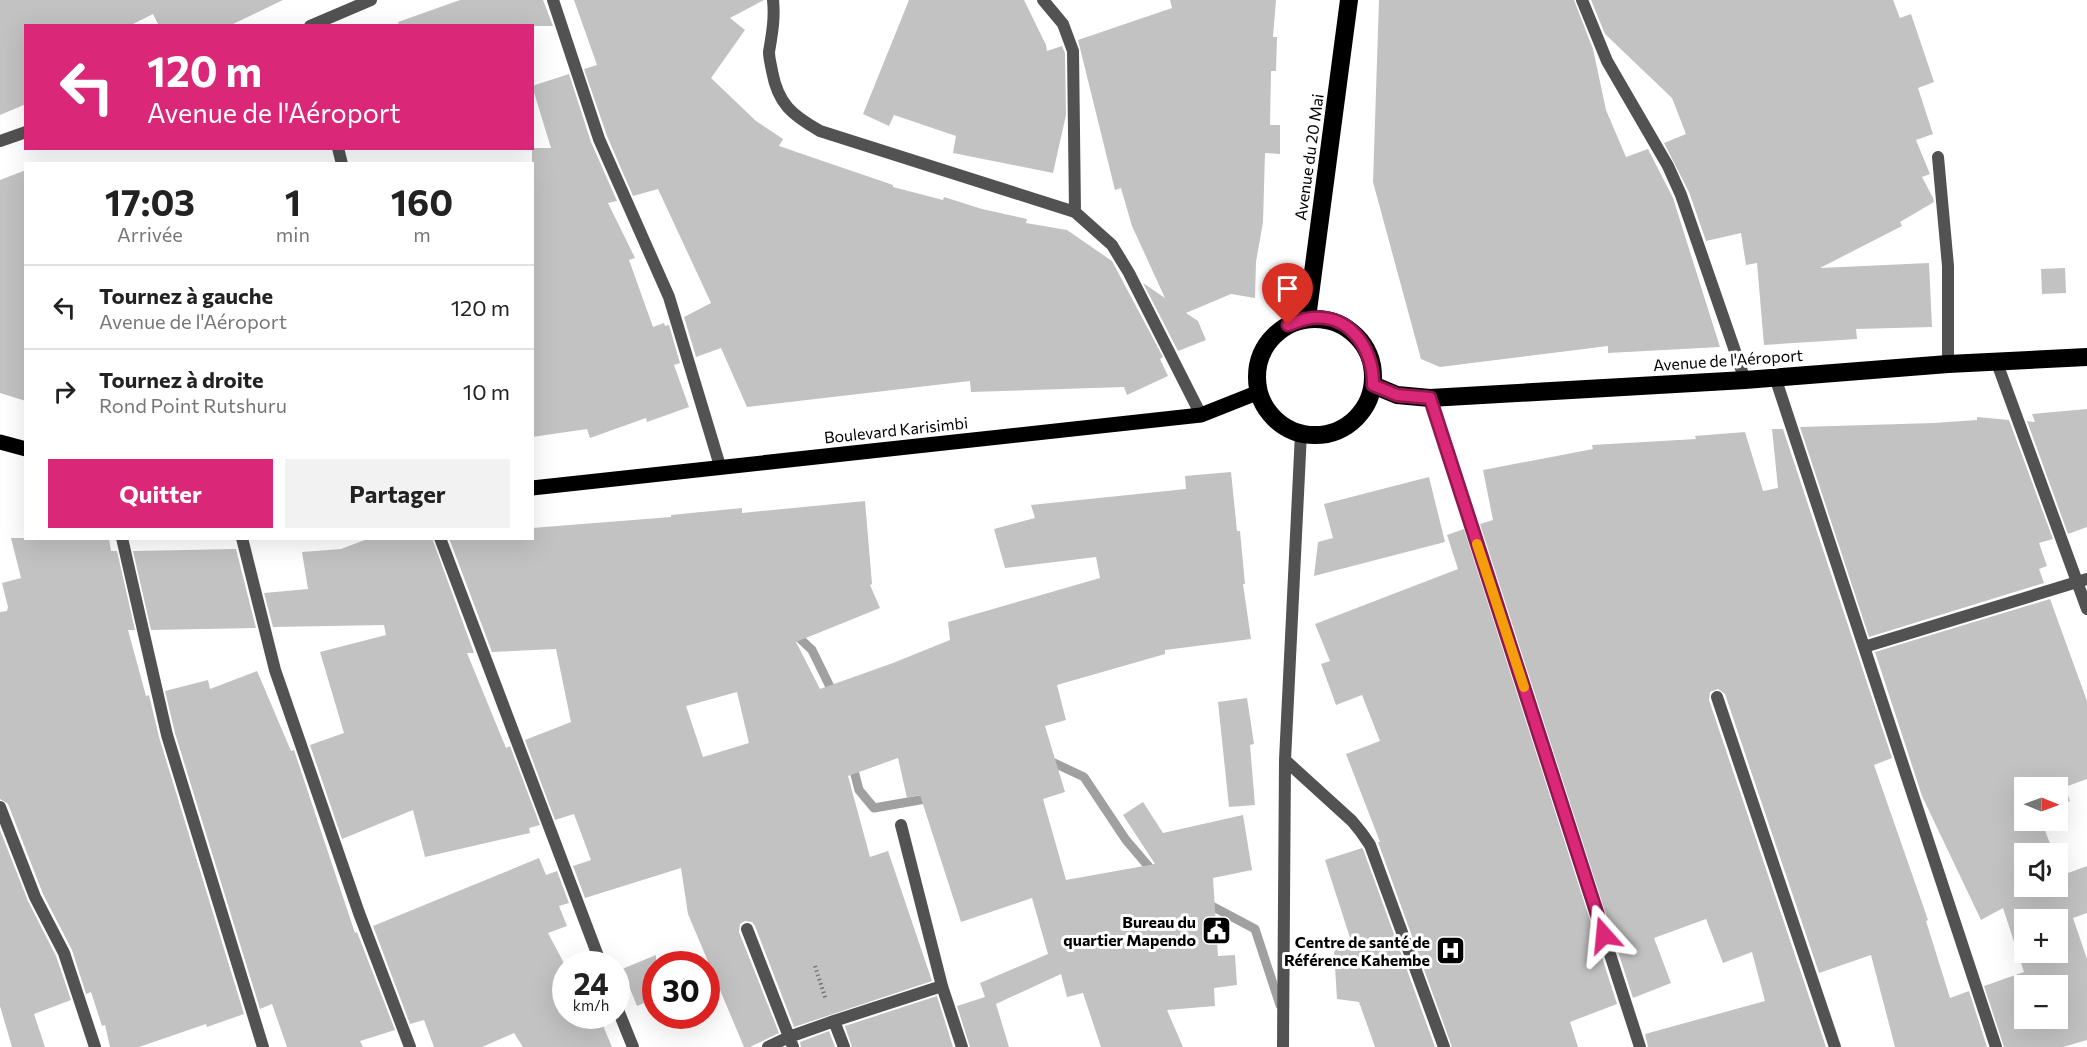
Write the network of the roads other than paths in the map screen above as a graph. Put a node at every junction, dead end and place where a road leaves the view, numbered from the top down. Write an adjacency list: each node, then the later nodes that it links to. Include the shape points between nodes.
1 (371, 0): 7 (street)
2 (553, 0): 25 (street, via 599,139 669,297)
3 (773, 0): 11 (street, via 769,55 774,82 782,102 796,117 820,131)
4 (1043, 0): 11 (street, via 1063,24 1073,51)
5 (1349, 0): 12 (highway, Avenue du 20 Mai)
6 (1582, 0): 17 (street, via 1607,61 1681,195)
7 (315, 24)
8 (24, 133): 9 (street)
9 (0, 141)
10 (1938, 157): 15 (street, via 1948,266)
11 (1075, 212): 21 (street, via 1112,245 1124,264)
12 (1307, 318): 18 (highway, via 1337,322 1362,341 1373,370); 19 (highway, via 1272,337 1262,353)
13 (2087, 357): 14 (highway, Avenue de l'Aéroport)
14 (1997, 363): 15 (highway, Avenue de l'Aéroport); 30 (street)
15 (1948, 364): 16 (highway, Avenue de l'Aéroport)
16 (1775, 377): 17 (highway, Avenue de l'Aéroport); 32 (street)
17 (1745, 380): 20 (highway, Avenue de l'Aéroport)
18 (1373, 385): 20 (highway, Avenue de l'Aéroport, via 1397,395); 22 (highway, via 1367,404 1339,430 1320,435)
19 (1259, 392): 21 (main road, Boulevard Karisimbi); 22 (highway, via 1275,418)
20 (1430, 398): 52 (street)
21 (1201, 415): 25 (main road, Boulevard Karisimbi)
22 (1301, 433): 34 (street)
23 (0, 442): 24 (main road)
24 (24, 448)
25 (720, 466): 26 (main road, Boulevard Karisimbi)
26 (534, 488)
27 (122, 540): 44 (street, via 167,735)
28 (242, 540): 45 (street, via 275,670 359,914)
29 (441, 540): 38 (street)
30 (2082, 580): 31 (street); 32 (street)
31 (2087, 609)
32 (1864, 647): 54 (street)
33 (1718, 697): 53 (street)
34 (1285, 760): 50 (street); 51 (street, via 1352,821 1370,845)
35 (0, 807): 43 (street, via 35,897 64,953)
36 (901, 825): 39 (street)
37 (747, 929): 42 (street)
38 (596, 951)
39 (942, 986): 40 (street); 49 (street)
40 (834, 1021): 42 (street); 48 (street)
41 (626, 1029): 46 (street)
42 (791, 1042): 47 (street)
43 (95, 1047)
44 (263, 1047)
45 (410, 1047)
46 (633, 1047)
47 (768, 1047)
48 (844, 1047)
49 (962, 1047)
50 (1282, 1047)
51 (1444, 1047)
52 (1640, 1047)
53 (1835, 1047)
54 (1996, 1047)

